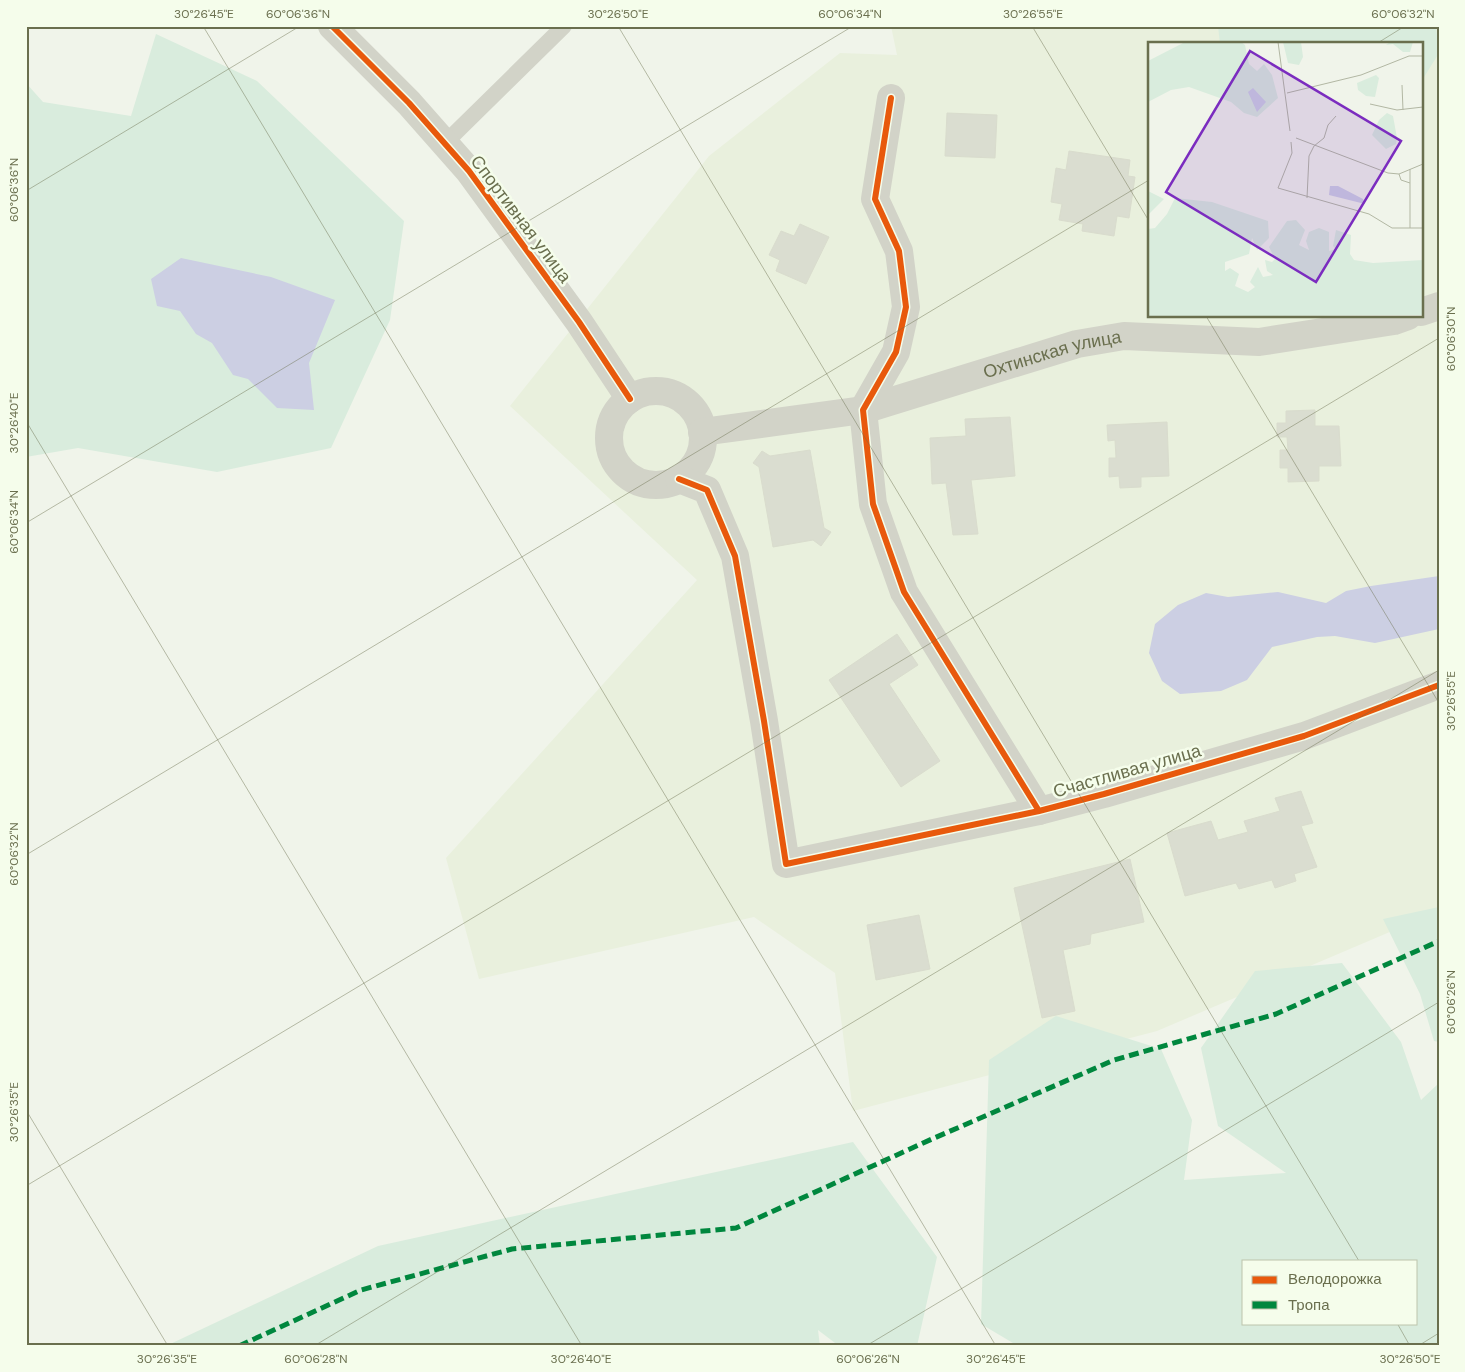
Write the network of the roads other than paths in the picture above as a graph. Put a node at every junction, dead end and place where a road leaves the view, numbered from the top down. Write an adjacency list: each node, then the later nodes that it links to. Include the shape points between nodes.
1 (332, 26): 4 (street, Спортивная улица, via 409,103)
2 (564, 26): 4 (lane)
3 (891, 98): 9 (street, via 875,199 899,251 906,307 896,352)
4 (444, 144): 8 (street, Спортивная улица, via 468,171 579,322)
5 (1439, 306): 6 (street)
6 (1422, 312)
7 (1402, 318): 9 (street, Охтинская улица, via 1259,342 1124,336 1077,344)
8 (630, 399): 10 (street, via 644,392 667,391 687,401 701,420); 11 (street, via 624,402 611,422 609,445 618,466 635,480 657,486)
9 (863, 410): 10 (street, Охтинская улица); 13 (street, via 873,504 904,592)
10 (702, 432): 11 (street, via 704,442 696,464)
11 (679, 480): 13 (street, Счастливая улица, via 707,490 735,556 786,864)
12 (1439, 685): 13 (street, Счастливая улица, via 1304,736)
13 (1039, 811)

